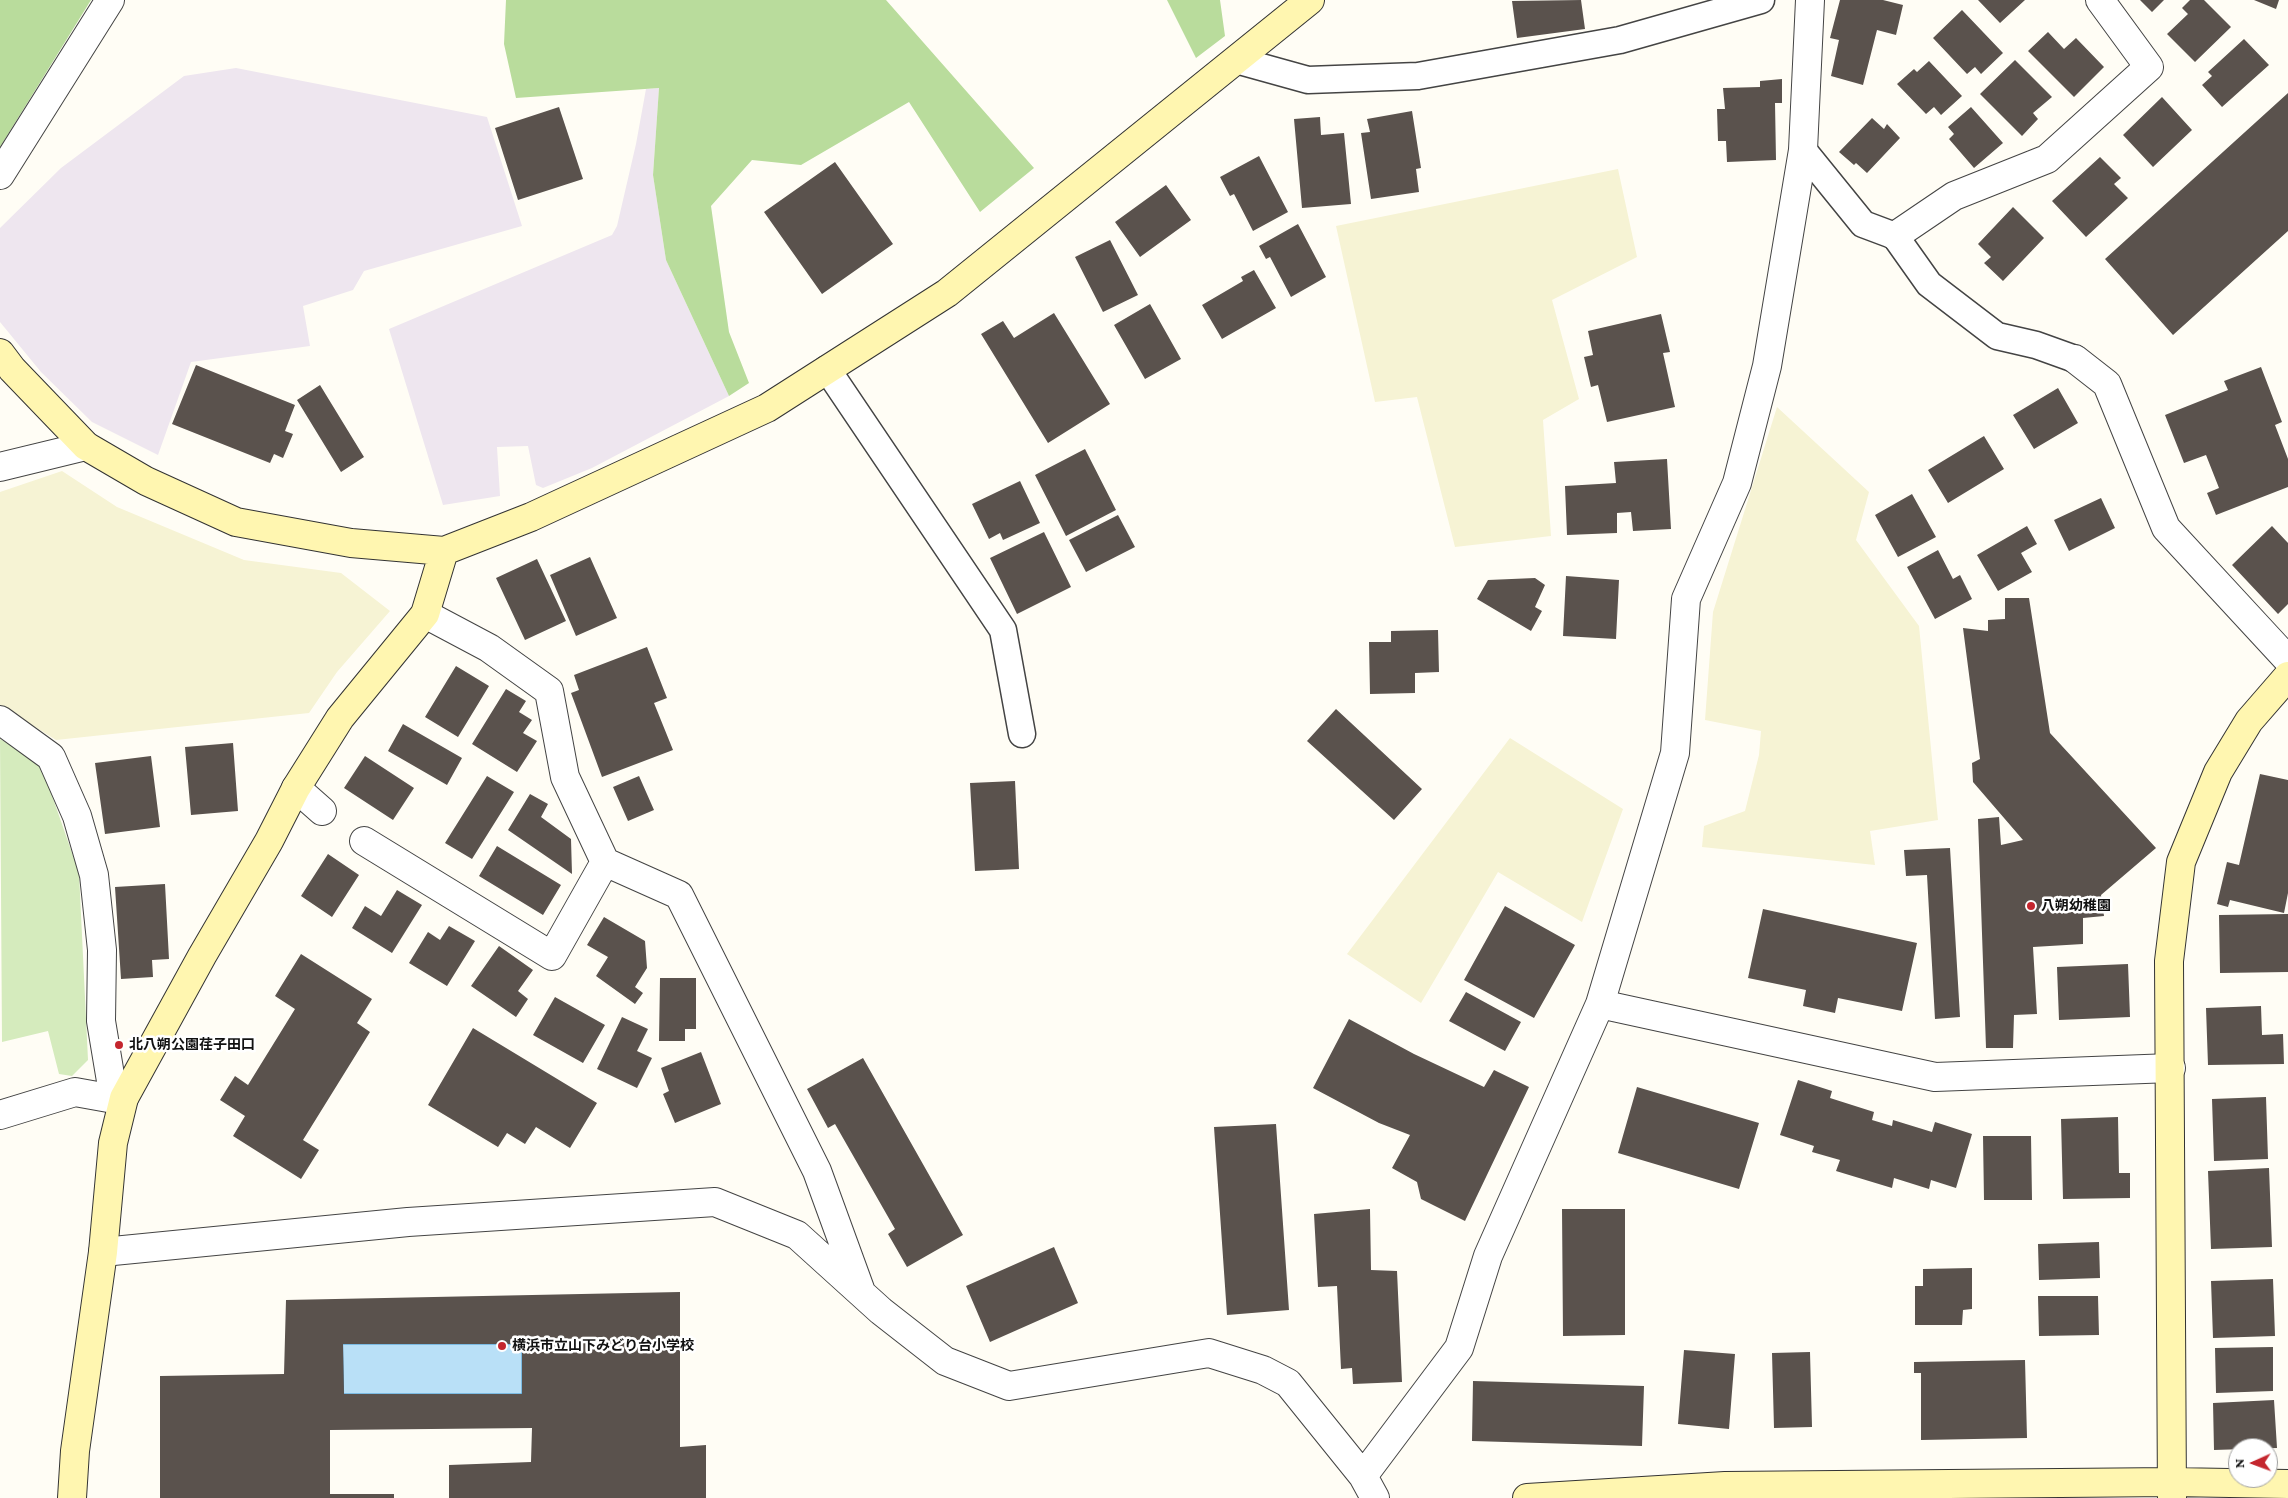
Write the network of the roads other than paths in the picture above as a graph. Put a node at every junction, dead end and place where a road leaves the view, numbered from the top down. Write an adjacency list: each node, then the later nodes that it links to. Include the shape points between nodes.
1 (110, 0): 8 (street)
2 (1310, 0): 6 (street)
3 (1761, 0): 6 (lane, via 1620,40 1418,76 1308,80)
4 (1810, 0): 7 (street)
5 (2100, 0): 9 (street, via 2149,67 2047,159 1954,196)
6 (1236, 60): 12 (street, via 947,293)
7 (1803, 150): 9 (lane, via 1863,224); 25 (street, via 1767,366 1737,483 1686,599 1675,753)
8 (0, 175)
9 (1895, 236): 11 (lane, via 1929,284 1997,336)
10 (0, 353): 13 (street)
11 (2076, 359): 17 (street, via 2107,384 2166,528)
12 (827, 369): 15 (street, via 767,408 531,517); 20 (lane, via 1003,630)
13 (86, 446): 14 (street); 15 (street, via 146,481 236,522 351,543)
14 (0, 467)
15 (444, 550): 16 (street)
16 (425, 614): 21 (street, via 340,718); 24 (street, via 489,648 549,690 566,777)
17 (2288, 660)
18 (2288, 676): 26 (street, via 2249,721 2218,772 2181,862 2169,960)
19 (0, 720): 27 (street, via 51,757 76,816 94,875 102,950 101,1021)
20 (1022, 734)
21 (296, 788): 22 (street); 27 (street, via 269,841)
22 (322, 811)
23 (364, 841): 24 (street, via 552,956)
24 (606, 862): 30 (street, via 678,895 818,1171)
25 (1600, 1004): 26 (street, via 1935,1077); 32 (street, via 1488,1256 1459,1348)
26 (2171, 1068): 33 (street)
27 (119, 1099): 28 (street, via 74,1092); 29 (street)
28 (0, 1115)
29 (103, 1252): 30 (street, via 408,1222 715,1202 797,1235); 35 (street, via 75,1451)
30 (861, 1293): 32 (street, via 945,1361 1009,1386 1210,1353 1263,1370 1288,1383)
31 (2288, 1484): 33 (street)
32 (1369, 1487)
33 (2172, 1490): 34 (street)
34 (1725, 1492): 36 (street)
35 (72, 1498)
36 (1527, 1498)

